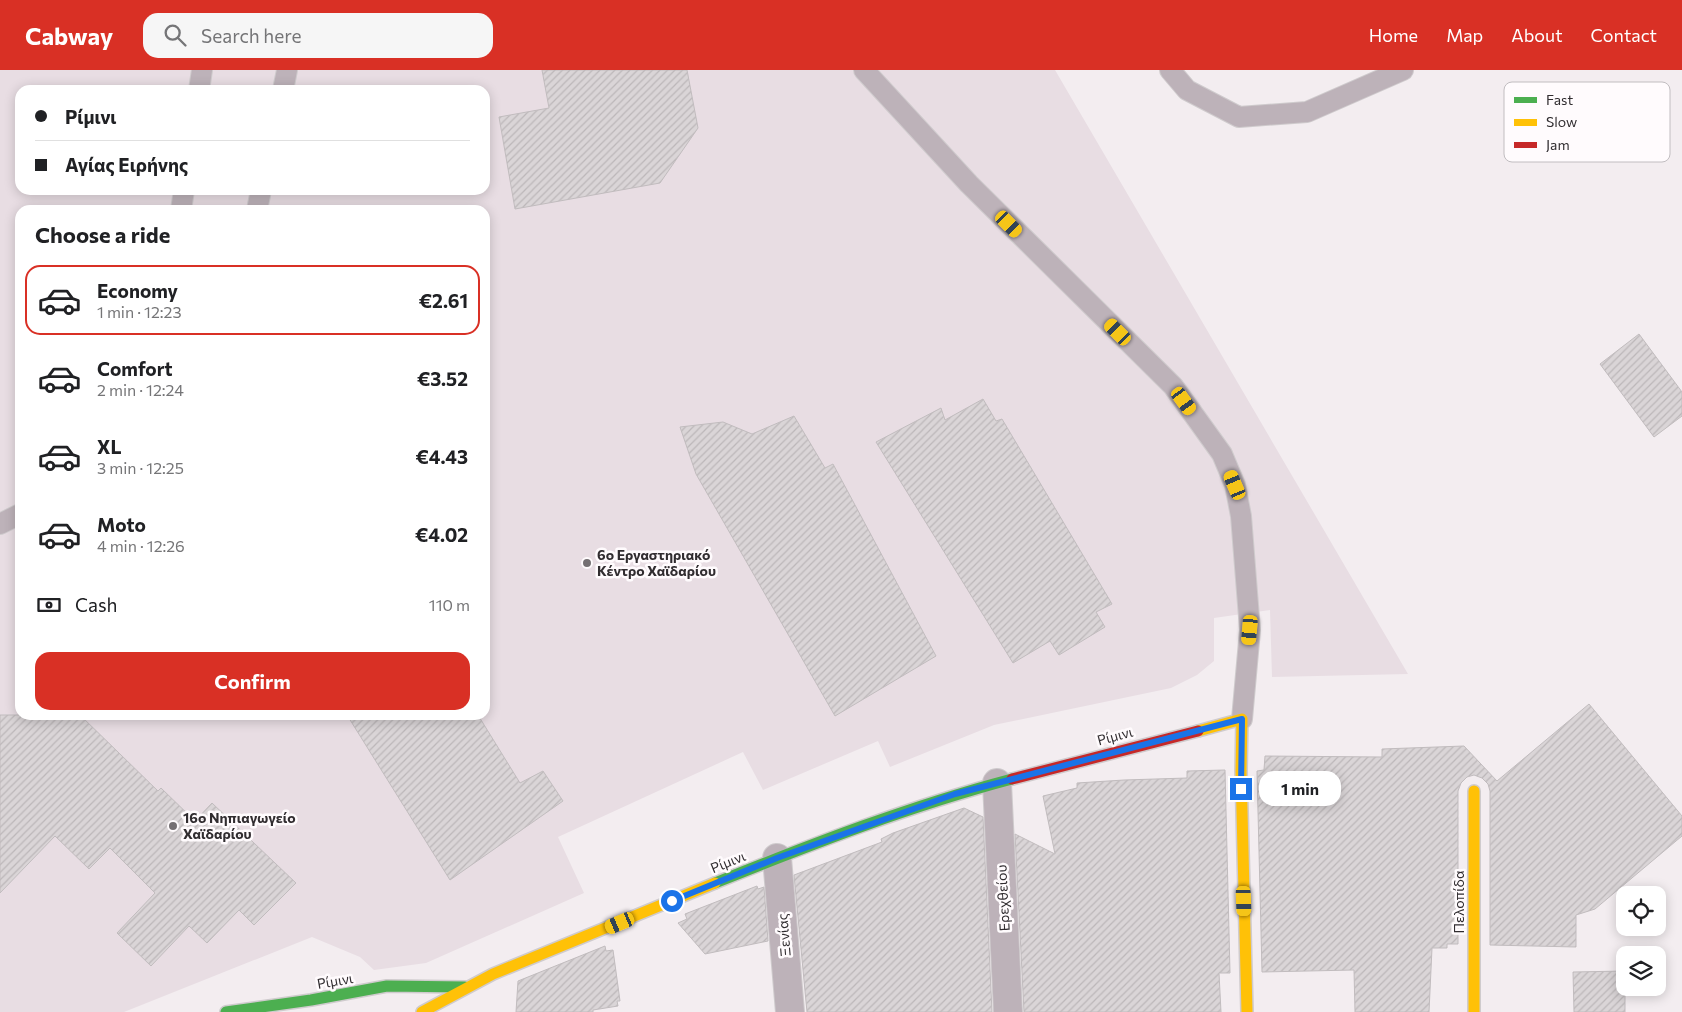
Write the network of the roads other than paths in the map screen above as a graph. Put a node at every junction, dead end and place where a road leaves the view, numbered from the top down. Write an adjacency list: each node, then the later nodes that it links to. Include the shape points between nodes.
1 (202, 70): 6 (lane)
2 (287, 70): 7 (lane)
3 (864, 70): 10 (lane, via 968,184 1173,386 1222,454 1235,485 1241,516 1250,630)
4 (1170, 70): 5 (lane, via 1186,90 1239,117 1307,112)
5 (1403, 70)
6 (200, 85)
7 (284, 85)
8 (15, 516): 9 (lane)
9 (0, 524)
10 (1242, 719): 11 (street, Ρίμινι); 20 (street)
11 (997, 783): 13 (street, Ρίμινι, via 955,794); 19 (street, Ερεχθείου)
12 (1474, 791): 21 (street, Πελοπίδα)
13 (777, 858): 14 (street, Ρίμινι); 18 (street, Ξενίας)
14 (466, 987): 15 (street); 16 (street, Ρίμινι, via 388,986); 17 (street)
15 (464, 1004)
16 (226, 1012)
17 (422, 1012)
18 (790, 1012)
19 (1008, 1012)
20 (1247, 1012)
21 (1474, 1012)

